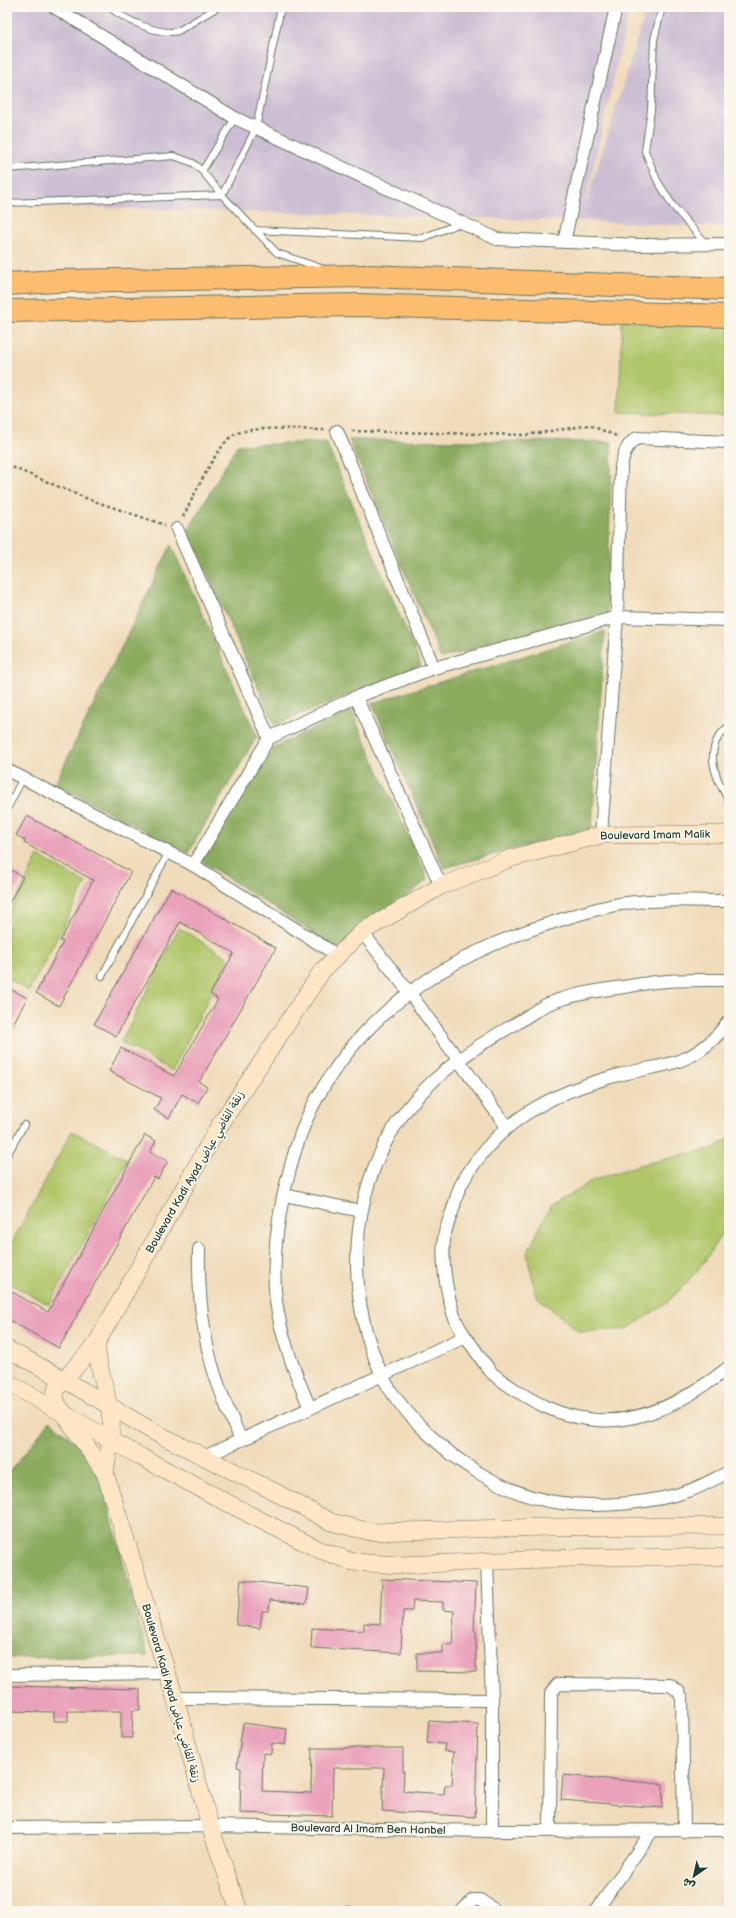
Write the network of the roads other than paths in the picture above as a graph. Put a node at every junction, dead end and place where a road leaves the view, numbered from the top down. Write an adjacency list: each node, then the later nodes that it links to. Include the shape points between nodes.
1 (54, 7): 7 (street)
2 (109, 7): 3 (lane, via 134,23 172,33)
3 (218, 7)
4 (281, 7): 8 (lane)
5 (616, 7): 15 (street)
6 (662, 7): 16 (lane, via 654,40 651,110 646,151 657,180 673,206)
7 (235, 118): 8 (street); 10 (lane)
8 (256, 128): 11 (lane); 13 (street)
9 (7, 169): 10 (lane, via 174,156 192,163)
10 (202, 171): 11 (lane)
11 (222, 195): 12 (lane); 14 (lane)
12 (7, 203)
13 (462, 223): 14 (lane, via 422,238); 15 (street, via 497,239)
14 (255, 230): 18 (lane, via 277,253 304,263)
15 (564, 242): 16 (street)
16 (706, 244): 17 (street)
17 (729, 244)
18 (356, 276): 19 (highway); 20 (highway)
19 (7, 284)
20 (729, 289)
21 (7, 311): 22 (highway, via 358,305)
22 (729, 316)
23 (336, 431): 28 (street)
24 (729, 442): 26 (street, via 637,438 625,450 622,466)
25 (177, 529): 31 (street)
26 (617, 617): 27 (street); 28 (street); 37 (street)
27 (729, 620)
28 (434, 668): 29 (street)
29 (356, 696): 31 (street); 40 (street)
30 (729, 726): 34 (lane, via 717,738 713,750 715,773)
31 (269, 738): 39 (street)
32 (7, 770): 33 (street)
33 (23, 778): 35 (lane); 38 (street)
34 (729, 801)
35 (7, 809)
36 (729, 834): 37 (street, Boulevard Imam Malik)
37 (601, 835): 40 (street, Boulevard Imam Malik, via 512,858)
38 (169, 852): 39 (street); 44 (lane)
39 (193, 865): 43 (street)
40 (441, 886): 42 (street, Boulevard Imam Malik)
41 (729, 901): 46 (street, via 656,901 620,904 578,914 520,932 477,951)
42 (362, 932): 43 (street, Boulevard Kadi Ayad زنقة القاضي عياض); 46 (street)
43 (337, 955): 56 (street, Boulevard Kadi Ayad زنقة القاضي عياض, via 322,970 218,1128)
44 (102, 976)
45 (729, 980): 48 (street, via 657,982 575,996 548,1004)
46 (409, 992): 48 (street); 52 (street, via 371,1025 332,1073 317,1099 294,1152)
47 (729, 1021): 50 (street, via 710,1044 688,1059 579,1087 544,1102)
48 (458, 1060): 50 (street); 53 (street, via 420,1093 397,1123 374,1168)
49 (24, 1125): 51 (lane)
50 (507, 1127): 55 (street, via 478,1158 460,1187 444,1237 445,1272 452,1311)
51 (7, 1155)
52 (284, 1194): 53 (street); 63 (street, via 278,1220 274,1264 276,1302 291,1365)
53 (361, 1211): 59 (street, via 357,1269 360,1301 366,1333)
54 (199, 1249): 66 (street, via 199,1296 206,1336 219,1388)
55 (465, 1337): 58 (street, via 493,1374 523,1395 554,1412 589,1420 625,1419 667,1408 705,1386); 59 (street)
56 (96, 1344): 60 (street, Boulevard Kadi Ayad زنقة القاضي عياض); 62 (street, Boulevard Kadi Ayad زنقة القاضي عياض, via 97,1362)
57 (7, 1349): 60 (street)
58 (729, 1367)
59 (382, 1376): 63 (street); 68 (street, via 404,1407 436,1442 460,1462 495,1482 533,1497 563,1504 613,1504 660,1498 690,1490)
60 (65, 1380): 62 (street); 64 (street, Boulevard Kadi Ayad زنقة القاضي عياض, via 55,1392 58,1405)
61 (7, 1382): 64 (street)
62 (108, 1406): 65 (street, Boulevard Kadi Ayad زنقة القاضي عياض, via 111,1418); 67 (street)
63 (310, 1408): 66 (street)
64 (64, 1413): 65 (street); 69 (street, Boulevard Kadi Ayad زنقة القاضي عياض)
65 (110, 1439): 69 (street, Boulevard Kadi Ayad زنقة القاضي عياض); 72 (street, via 320,1550 353,1562 399,1565)
66 (241, 1440): 67 (street)
67 (204, 1457): 70 (street, via 331,1522 371,1532 545,1527)
68 (729, 1472)
69 (105, 1473): 73 (street, Boulevard Kadi Ayad زنقة القاضي عياض)
70 (729, 1526)
71 (729, 1558): 72 (street, via 598,1557)
72 (487, 1561): 76 (street)
73 (166, 1673): 74 (street); 75 (street, Boulevard Kadi Ayad زنقة القاضي عياض)
74 (7, 1675)
75 (175, 1698): 76 (street); 77 (street, Boulevard Kadi Ayad زنقة القاضي عياض)
76 (492, 1700): 81 (street)
77 (210, 1826): 78 (street, Boulevard Al Imam Ben Hanbel); 81 (street, Boulevard Al Imam Ben Hanbel); 84 (street, Boulevard Kadi Ayad زنقة القاضي عياض)
78 (7, 1828)
79 (550, 1830): 81 (street, Boulevard Al Imam Ben Hanbel); 82 (street, Boulevard Al Imam Ben Hanbel); 83 (street, via 551,1692 558,1684 670,1685 678,1691 682,1698)
80 (729, 1830): 83 (street, Boulevard Al Imam Ben Hanbel)
81 (492, 1831)
82 (652, 1831): 83 (street, Boulevard Al Imam Ben Hanbel); 87 (street)
83 (684, 1831)
84 (239, 1911)
85 (462, 1911): 86 (street, via 473,1900 480,1900)
86 (496, 1911)
87 (596, 1911)

